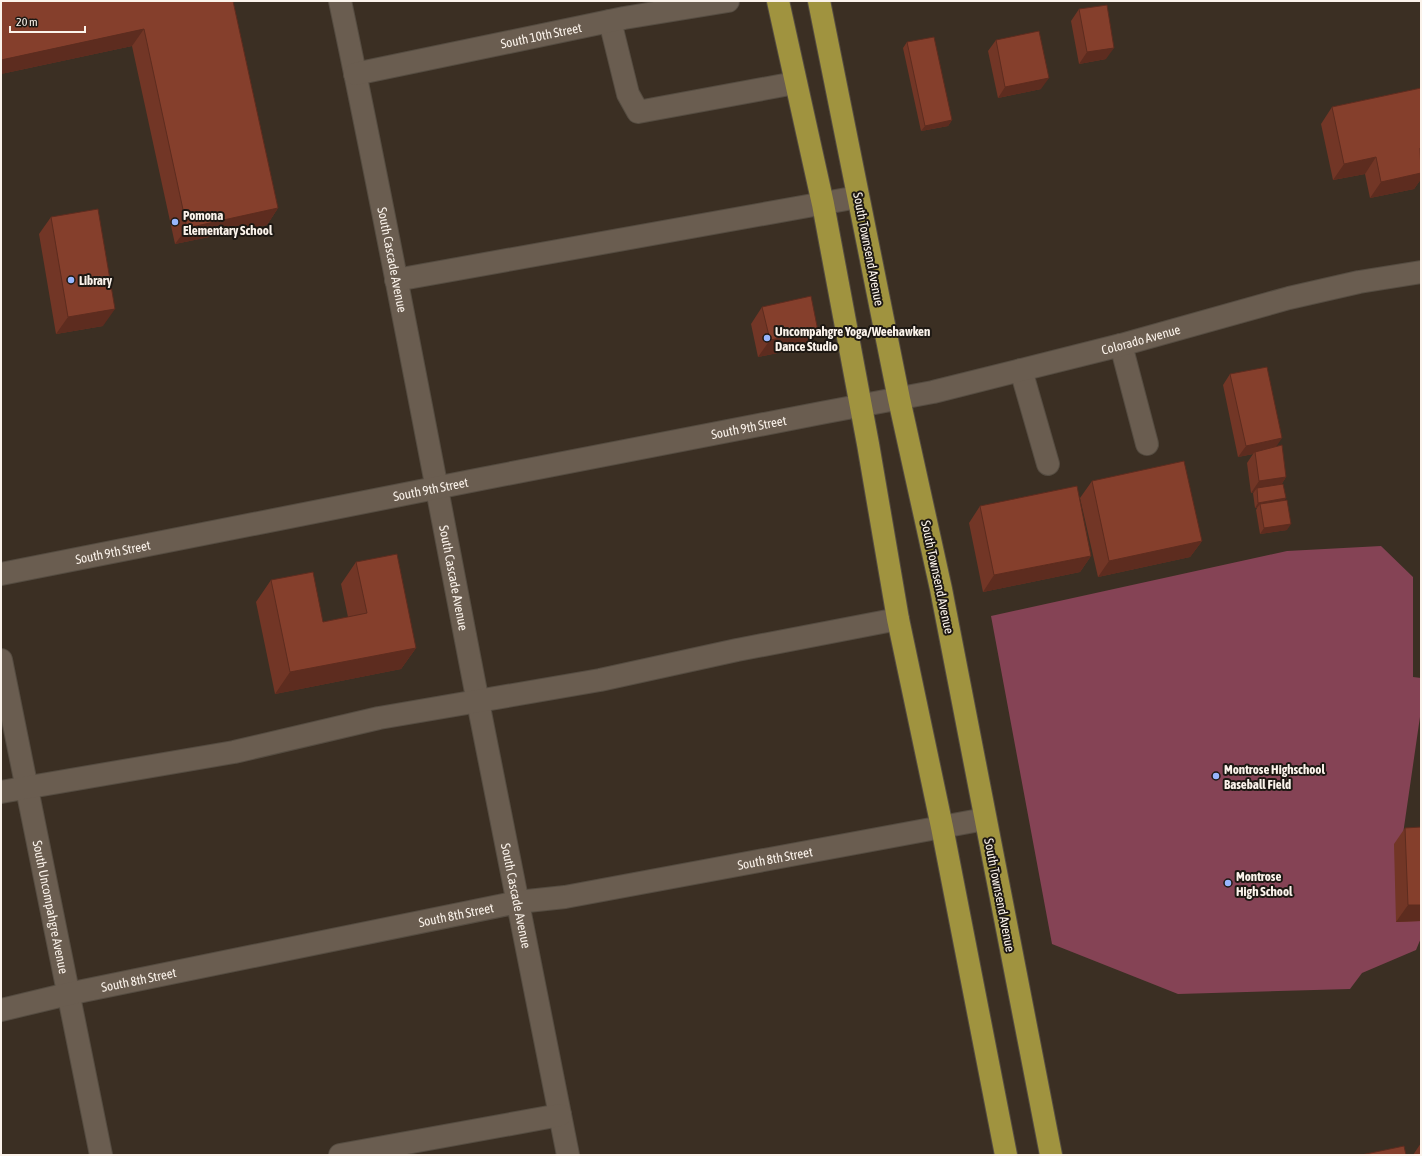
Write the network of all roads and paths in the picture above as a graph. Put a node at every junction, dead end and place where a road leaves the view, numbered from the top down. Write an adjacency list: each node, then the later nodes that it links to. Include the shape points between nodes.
1 (340, 1): 6 (street, South Cascade Avenue)
2 (728, 1): 5 (street, South 10th Street)
3 (778, 1): 7 (highway)
4 (819, 1): 8 (highway, South Townsend Avenue)
5 (618, 14): 6 (street, South 10th Street); 7 (street, via 628,94 638,112)
6 (355, 74): 11 (street, South Cascade Avenue)
7 (796, 83): 9 (highway)
8 (858, 197): 9 (street); 14 (highway, South Townsend Avenue)
9 (823, 204): 11 (street); 15 (highway)
10 (1421, 272): 12 (street, Colorado Avenue, via 1297,296)
11 (396, 280): 18 (street, South Cascade Avenue)
12 (1121, 345): 13 (street, Colorado Avenue); 16 (street)
13 (1021, 370): 14 (street, Colorado Avenue); 17 (street)
14 (899, 400): 15 (street, Colorado Avenue); 25 (highway, South Townsend Avenue, via 941,590)
15 (861, 406): 18 (street, South 9th Street); 20 (highway)
16 (1147, 444)
17 (1048, 464)
18 (437, 487): 19 (street, South 9th Street); 22 (street, South Cascade Avenue)
19 (1, 574)
20 (898, 619): 22 (street, via 600,680); 26 (highway)
21 (1, 660): 23 (street, South Uncompahgre Avenue)
22 (477, 701): 23 (street, via 379,718 234,752); 27 (street, South Cascade Avenue)
23 (26, 788): 24 (street); 28 (street, South Uncompahgre Avenue)
24 (1, 792)
25 (985, 819): 26 (street, South 8th Street); 35 (highway, South Townsend Avenue)
26 (942, 827): 27 (street, South 8th Street, via 565,897); 34 (highway)
27 (518, 902): 28 (street, South 8th Street); 30 (street, South Cascade Avenue)
28 (68, 994): 29 (street, South 8th Street); 31 (street, South Uncompahgre Avenue)
29 (1, 1010)
30 (560, 1115): 32 (street); 33 (street, South Cascade Avenue)
31 (101, 1155)
32 (340, 1155)
33 (568, 1155)
34 (1006, 1155)
35 (1051, 1155)

